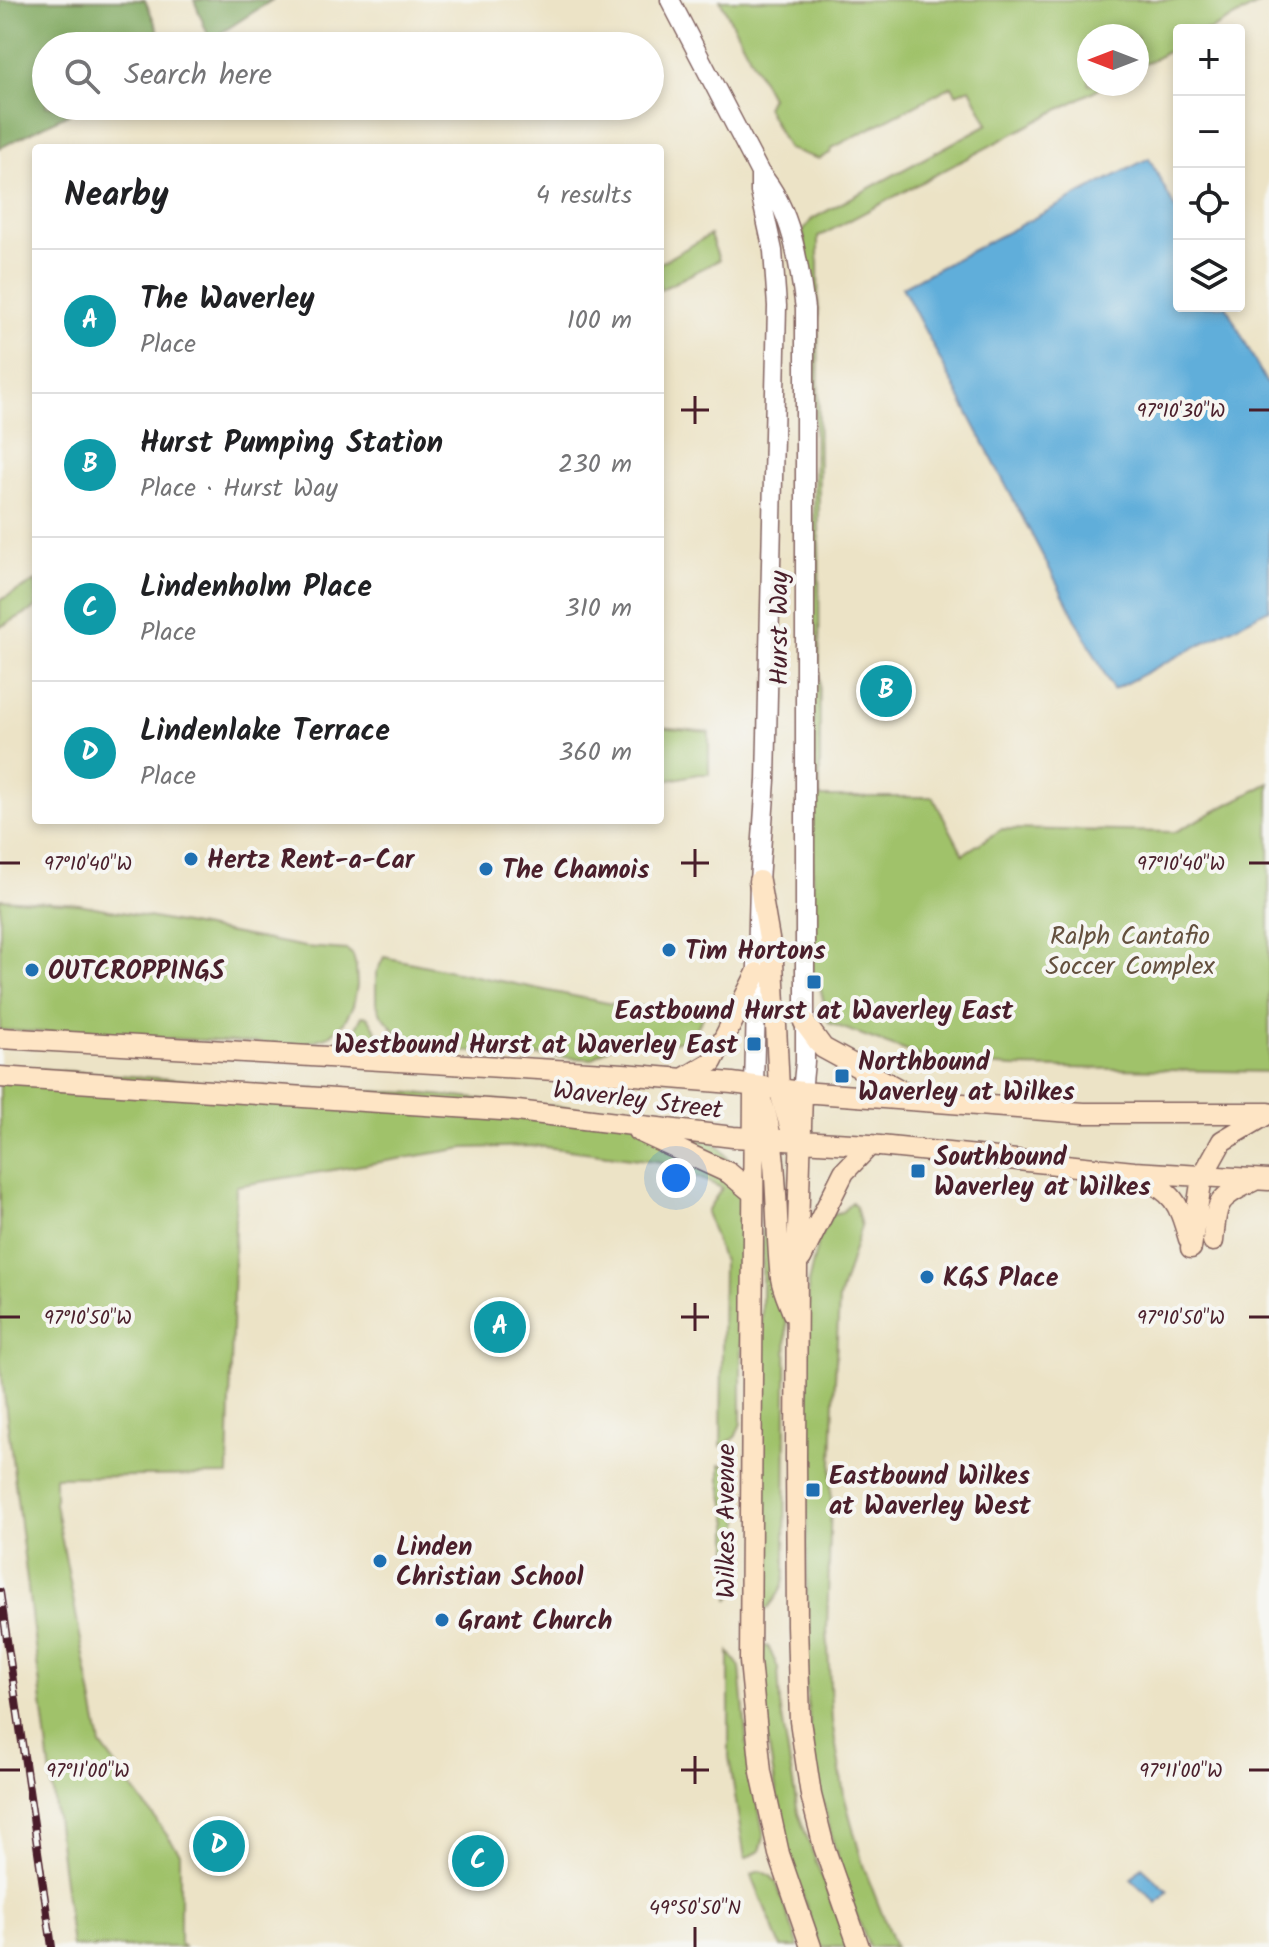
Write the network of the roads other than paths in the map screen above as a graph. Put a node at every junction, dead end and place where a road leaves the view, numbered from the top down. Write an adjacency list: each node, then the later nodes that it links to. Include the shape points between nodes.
1 (670, 0): 2 (street, Hurst Way)
2 (760, 173): 3 (street, Hurst Way, via 777,306); 5 (street, Hurst Way, via 786,218 805,309)
3 (759, 881): 4 (street, Hurst Way); 10 (main road, via 773,962)
4 (757, 973): 8 (main road, via 712,1062); 9 (street, Hurst Way)
5 (804, 1022): 11 (street, Hurst Way); 12 (main road, via 823,1048)
6 (0, 1038): 8 (main road, Waverley Street)
7 (0, 1077): 14 (main road, Waverley Street)
8 (683, 1079): 9 (main road, Waverley Street)
9 (754, 1087): 10 (main road, Waverley Street); 15 (main road, Wilkes Avenue)
10 (779, 1089): 11 (main road, Waverley Street); 16 (main road)
11 (802, 1092): 12 (main road, Waverley Street); 16 (main road)
12 (918, 1100): 13 (main road, Waverley Street, via 1084,1113)
13 (1269, 1113): 19 (main road, via 1222,1141)
14 (616, 1122): 15 (main road, Waverley Street); 21 (main road, via 729,1173)
15 (762, 1139): 16 (main road, Waverley Street); 21 (main road, Wilkes Avenue); 24 (main road, via 781,1282)
16 (800, 1142): 17 (main road, Waverley Street); 23 (main road)
17 (870, 1145): 18 (main road, Waverley Street); 23 (main road, via 844,1172)
18 (1134, 1172): 19 (main road, Waverley Street); 19 (main road, via 1179,1206 1191,1248)
19 (1202, 1177): 20 (main road, Waverley Street)
20 (1262, 1180): 22 (main road, via 1227,1194 1217,1206)
21 (753, 1193): 25 (main road, Wilkes Avenue, via 752,1688 761,1772 779,1854)
22 (1213, 1241)
23 (797, 1265): 24 (main road)
24 (797, 1323): 26 (main road, via 800,1721 824,1847)
25 (811, 1947)
26 (859, 1947)

